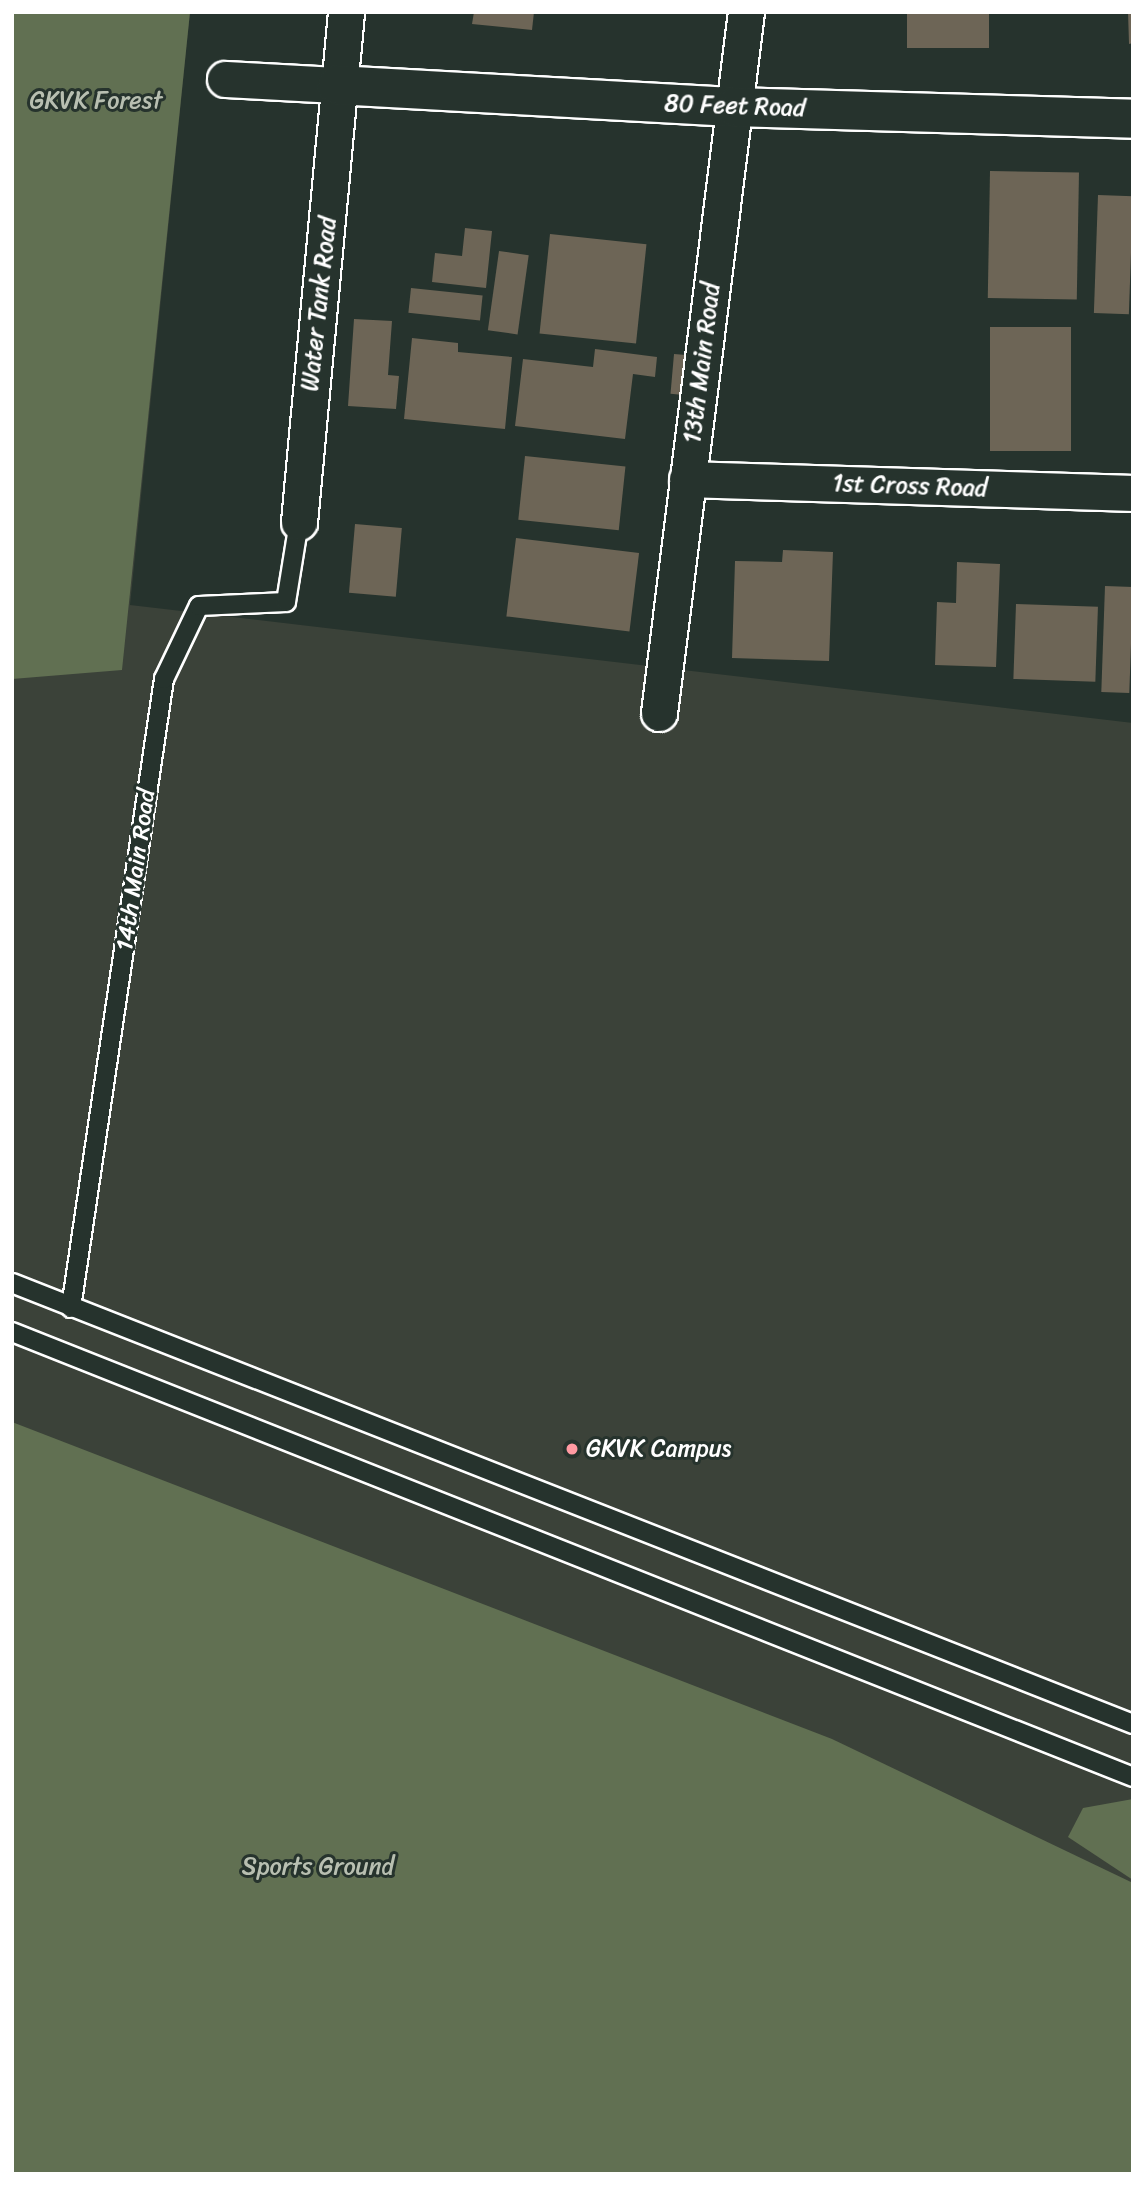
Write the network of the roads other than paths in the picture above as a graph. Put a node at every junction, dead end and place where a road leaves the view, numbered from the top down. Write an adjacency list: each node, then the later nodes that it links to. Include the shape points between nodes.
1 (346, 12): 4 (street)
2 (746, 12): 5 (street, 13th Main Road)
3 (225, 79): 4 (street)
4 (337, 85): 5 (street, 80 Feet Road); 9 (street, Water Tank Road)
5 (735, 107): 6 (street, 80 Feet Road); 7 (street, 13th Main Road)
6 (1133, 119)
7 (687, 479): 8 (street, 1st Cross Road); 10 (street, 13th Main Road)
8 (1133, 493)
9 (299, 522): 12 (lane, 14th Main Road, via 286,602 199,606 164,679)
10 (659, 713)
11 (12, 1283): 12 (lane)
12 (71, 1308): 14 (lane)
13 (12, 1332): 15 (lane)
14 (1133, 1724)
15 (1133, 1777)

